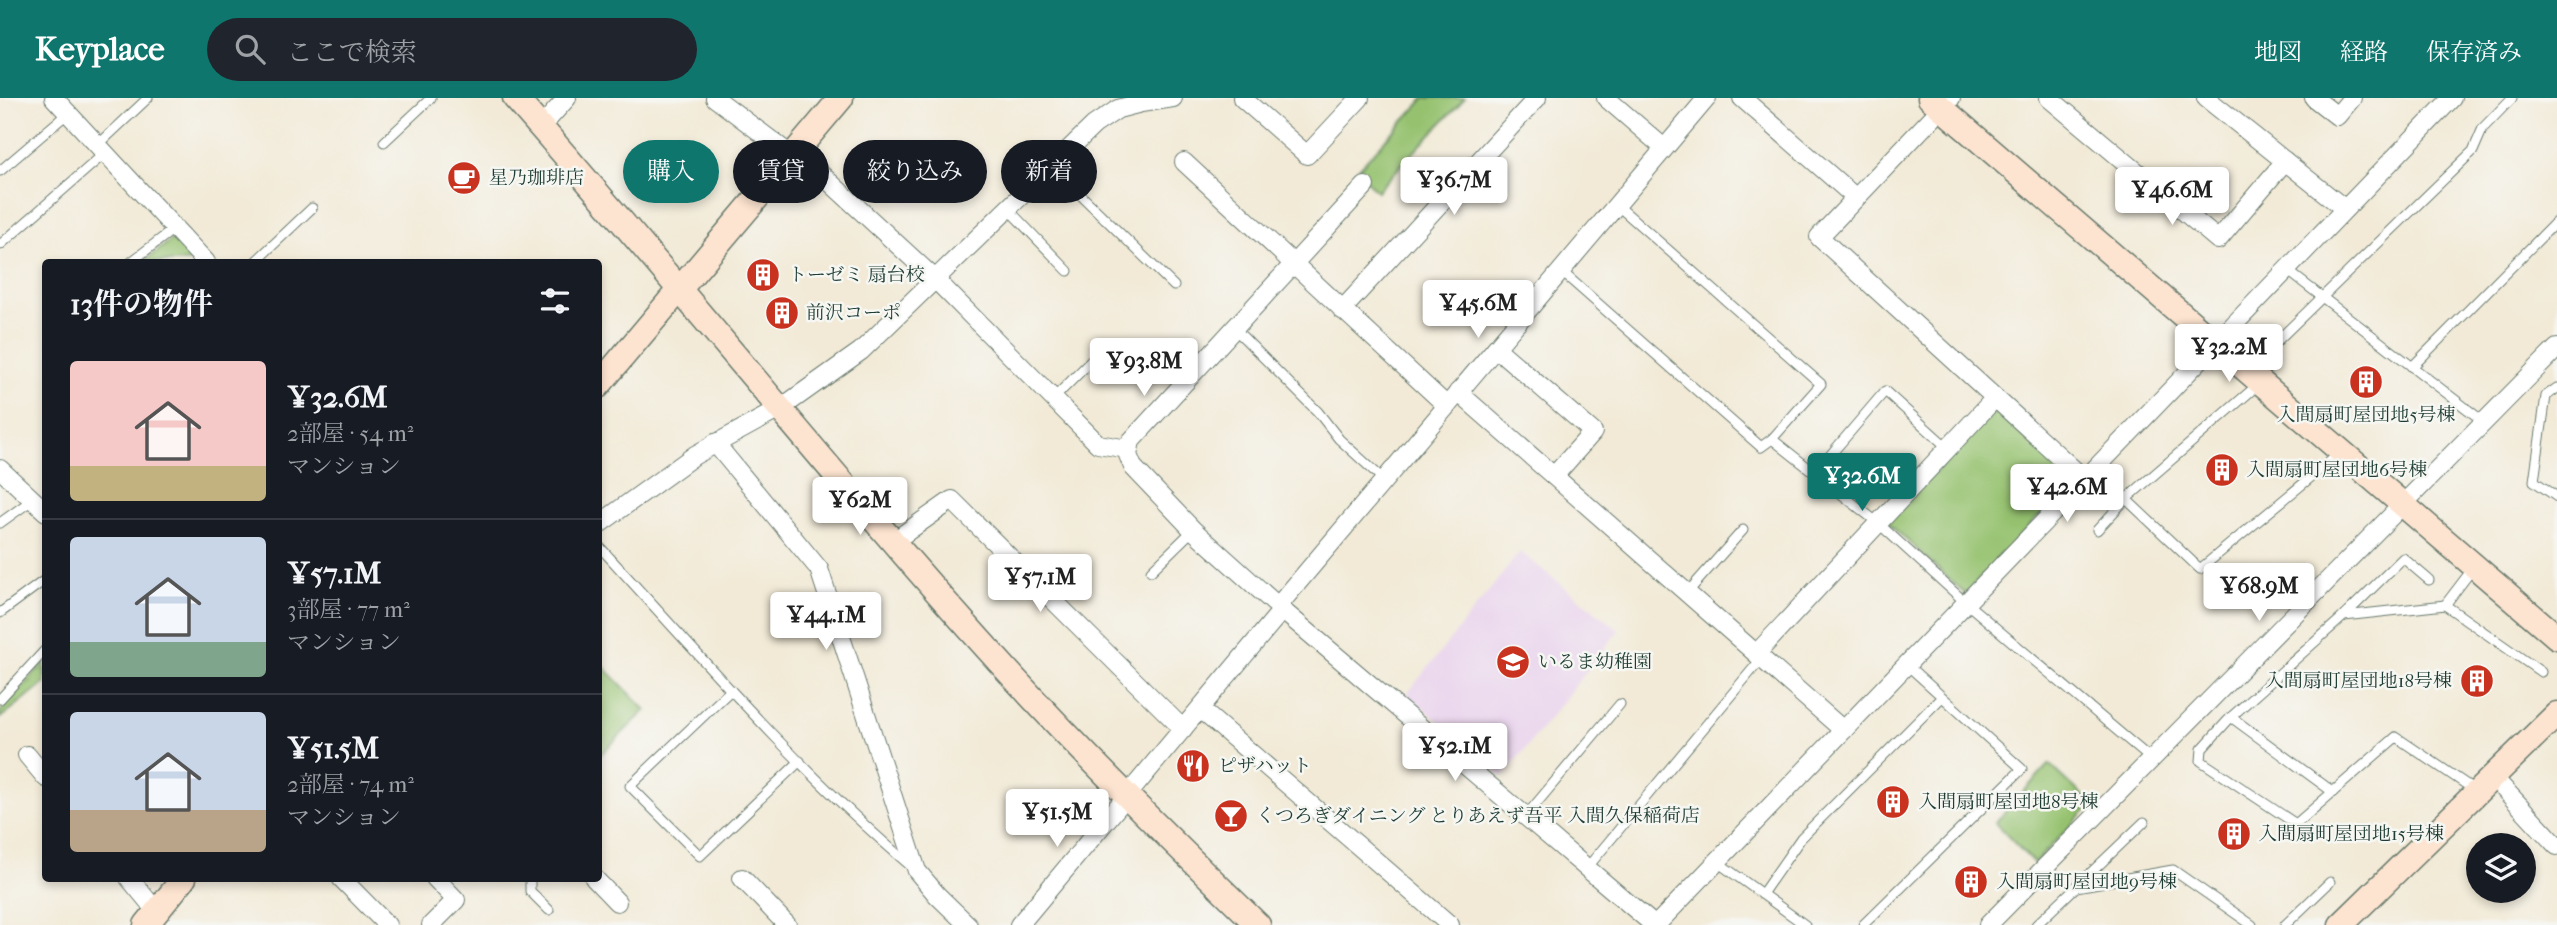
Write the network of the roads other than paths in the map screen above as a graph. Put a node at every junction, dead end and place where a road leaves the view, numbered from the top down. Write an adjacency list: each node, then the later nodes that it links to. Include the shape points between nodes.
1 (54, 98): 22 (street)
2 (148, 98): 28 (lane)
3 (431, 98): 27 (lane)
4 (514, 98): 23 (street)
5 (567, 98): 23 (street)
6 (715, 98): 24 (street)
7 (841, 98): 25 (street)
8 (1173, 98): 26 (street, via 1118,109)
9 (1242, 98): 10 (street, via 1307,155)
10 (1360, 98)
11 (1537, 98): 57 (street)
12 (1606, 98): 29 (street)
13 (1707, 98): 29 (street)
14 (1742, 98): 35 (street)
15 (2049, 98): 30 (street, via 2218,240)
16 (2206, 98): 30 (street)
17 (2314, 98): 18 (street, via 2337,116)
18 (2352, 98)
19 (2452, 98): 42 (street)
20 (2512, 98): 56 (lane, via 2483,128 2473,151)
21 (1941, 101): 35 (street); 60 (street)
22 (68, 113): 28 (street); 32 (lane)
23 (541, 127): 55 (street)
24 (774, 140)
25 (806, 140)
26 (1079, 140)
27 (384, 142)
28 (101, 149): 44 (street); 45 (lane)
29 (1664, 149): 39 (street)
30 (2285, 161): 42 (street)
31 (1184, 162): 49 (street)
32 (0, 170)
33 (829, 185): 53 (street)
34 (1365, 186): 49 (street)
35 (1856, 198): 68 (street, via 1819,237)
36 (753, 203): 55 (street)
37 (1014, 203): 41 (street)
38 (1089, 203): 54 (lane)
39 (1617, 205): 52 (street); 73 (lane, via 1821,384)
40 (312, 208): 48 (lane)
41 (1008, 209): 51 (lane); 53 (street)
42 (2345, 209): 50 (street)
43 (2557, 221): 64 (lane)
44 (175, 228): 46 (lane); 47 (street)
45 (0, 245)
46 (135, 259)
47 (203, 259)
48 (258, 259)
49 (1295, 265): 57 (street); 58 (street)
50 (2287, 270): 56 (lane); 60 (street)
51 (1068, 271)
52 (1560, 271): 61 (street); 73 (lane, via 1761,447)
53 (936, 280): 70 (street); 71 (street, via 861,351)
54 (1174, 286)
55 (679, 291): 65 (street); 71 (street)
56 (2322, 297): 59 (lane); 64 (lane)
57 (1342, 310): 69 (street)
58 (1235, 329): 76 (street, via 1131,440); 82 (lane)
59 (2276, 342)
60 (2216, 343): 66 (street); 81 (street)
61 (1496, 348): 69 (street); 80 (street, via 1593,432)
62 (2557, 348): 72 (street)
63 (1099, 353): 70 (lane)
64 (2412, 367): 72 (lane)
65 (602, 381)
66 (2261, 382): 77 (street); 84 (lane)
67 (2557, 388): 83 (lane, via 2546,396 2534,481)
68 (1995, 398): 75 (street); 81 (street)
69 (1453, 399): 80 (street); 82 (street)
70 (1052, 400): 76 (street, via 1098,444)
71 (781, 408): 74 (street); 93 (street)
72 (2484, 422): 85 (street)
73 (1772, 439): 79 (lane)
74 (715, 443): 87 (street); 131 (street, via 819,569)
75 (1948, 448): 79 (lane, via 1885,391); 89 (street)
76 (1128, 449): 90 (street, via 1133,467)
77 (2342, 451): 84 (lane, via 2200,569); 85 (street)
78 (0, 469): 86 (street)
79 (1815, 473): 89 (lane)
80 (1554, 476): 99 (street)
81 (2084, 479): 100 (street)
82 (1384, 480): 102 (street)
83 (2557, 497)
84 (2126, 499): 92 (lane)
85 (2404, 504): 95 (street); 120 (street)
86 (39, 506): 88 (lane)
87 (602, 522)
88 (0, 523)
89 (1878, 523): 100 (lane); 107 (street)
90 (1193, 530): 96 (lane); 102 (street)
91 (1743, 530): 99 (lane)
92 (2097, 530)
93 (894, 541): 117 (street, via 952,500); 125 (street)
94 (602, 549): 110 (lane)
95 (2475, 565): 101 (lane); 105 (street)
96 (1151, 571)
97 (2429, 580): 104 (lane, via 2403,558)
98 (42, 582): 103 (lane)
99 (1687, 593): 107 (street)
100 (1965, 602): 108 (street); 120 (lane)
101 (2445, 605): 104 (lane); 109 (lane)
102 (1280, 608): 114 (street); 126 (street)
103 (0, 613)
104 (2344, 616): 116 (lane)
105 (2557, 637)
106 (42, 653): 112 (lane)
107 (1759, 656): 118 (street); 130 (lane)
108 (1905, 664): 111 (lane); 118 (street)
109 (2541, 672)
110 (731, 690): 121 (lane); 121 (lane, via 630,786 700,856)
111 (1942, 696): 141 (lane, via 1801,838); 154 (lane, via 2022,769)
112 (0, 699)
113 (1620, 704): 126 (lane)
114 (1200, 709): 117 (street); 151 (street)
115 (2557, 714): 123 (street)
116 (2231, 717): 124 (lane); 124 (lane, via 2202,749 2201,761 2296,824)
117 (1183, 729): 125 (street)
118 (1842, 729): 129 (street)
119 (27, 755): 122 (street)
120 (2151, 759): 155 (street)
121 (800, 761): 131 (lane)
122 (42, 773)
123 (2485, 785): 124 (lane, via 2396,737); 128 (street); 159 (street)
124 (2333, 792)
125 (1126, 797): 149 (street); 150 (street)
126 (1525, 817): 130 (street)
127 (2144, 822): 140 (lane)
128 (2557, 846)
129 (1716, 862): 141 (lane); 152 (street)
130 (1586, 869): 152 (street)
131 (917, 871): 148 (street)
132 (742, 878): 147 (street)
133 (131, 882): 144 (street)
134 (181, 882): 144 (street)
135 (345, 882): 145 (street)
136 (439, 882): 146 (street, via 456,900)
137 (530, 882): 143 (lane, via 530,891)
138 (598, 882): 142 (street)
139 (2330, 882): 158 (lane)
140 (2076, 887): 156 (lane); 157 (lane, via 2173,870)
141 (1762, 894): 153 (lane)
142 (617, 902)
143 (549, 909)
144 (151, 918)
145 (387, 925)
146 (430, 925)
147 (788, 925)
148 (968, 925)
149 (1019, 925)
150 (1258, 925)
151 (1450, 925)
152 (1655, 925)
153 (1805, 925)
154 (1863, 925)
155 (1987, 925)
156 (2036, 925)
157 (2252, 925)
158 (2285, 925)
159 (2341, 925)

